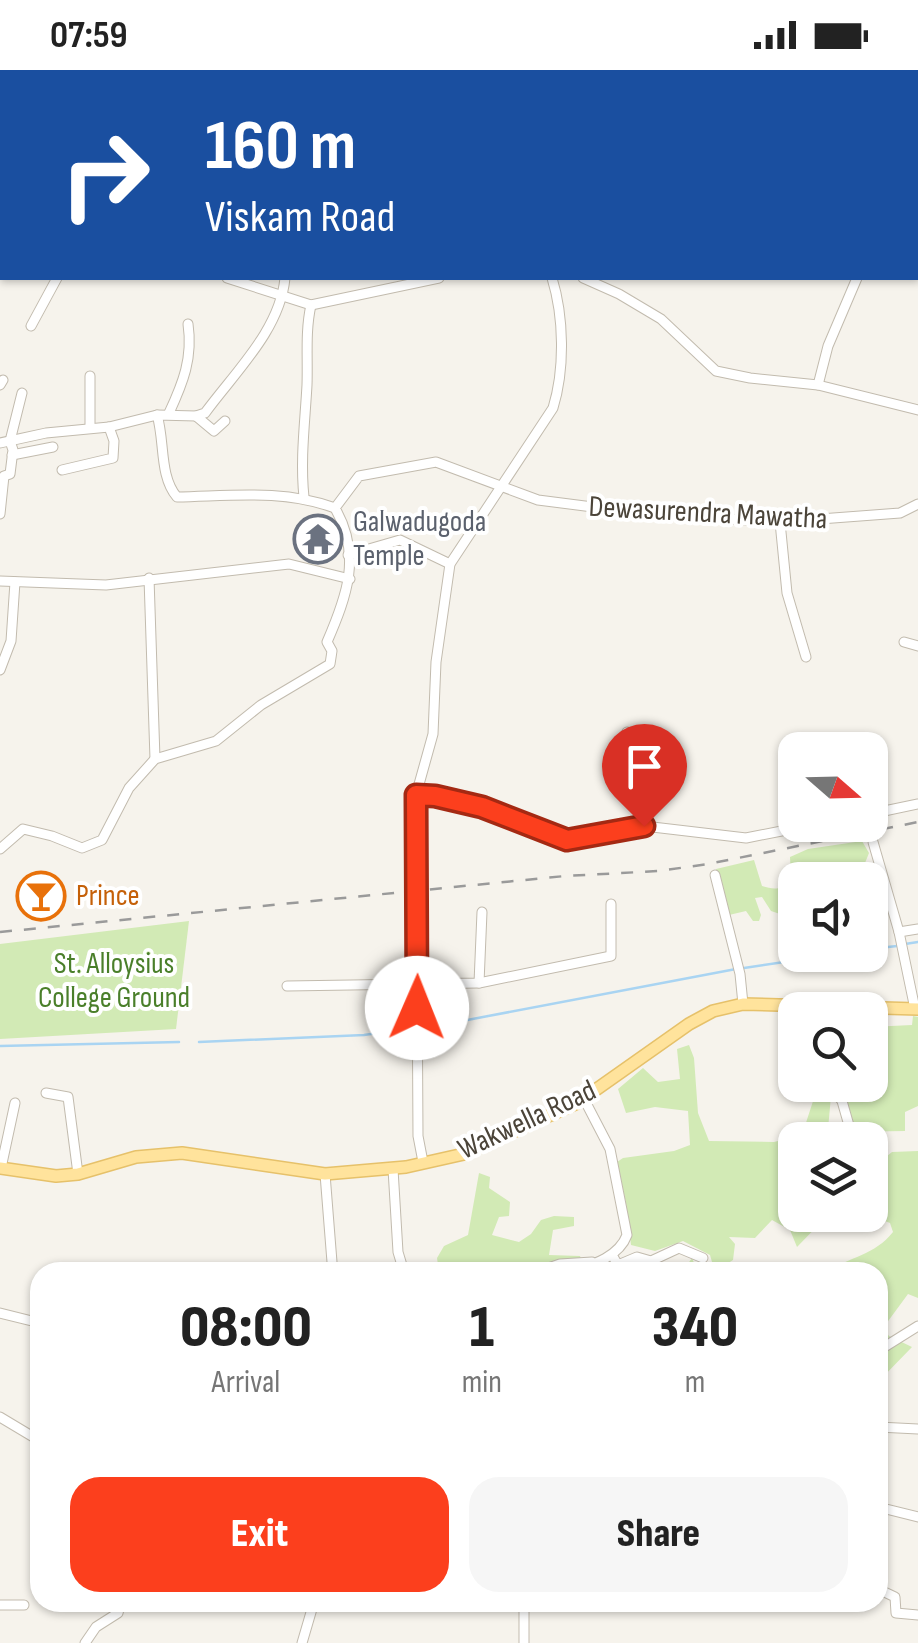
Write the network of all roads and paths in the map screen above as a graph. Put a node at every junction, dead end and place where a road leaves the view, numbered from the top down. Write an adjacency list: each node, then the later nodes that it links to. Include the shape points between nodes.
1 (55, 280): 11 (street)
2 (234, 280): 8 (street)
3 (285, 280): 8 (street)
4 (430, 280): 9 (street)
5 (553, 280): 26 (street, via 561,384 553,408)
6 (588, 280): 13 (street, via 661,319 716,371)
7 (855, 280): 13 (street)
8 (283, 297): 9 (street); 18 (street, via 268,330)
9 (310, 306): 28 (street)
10 (188, 324): 16 (street, via 188,369)
11 (31, 326)
12 (90, 376): 21 (street)
13 (818, 385): 15 (street)
14 (22, 393): 22 (street)
15 (918, 410)
16 (169, 413): 17 (street); 18 (street)
17 (157, 414): 20 (street); 28 (street, via 167,486 177,497)
18 (196, 416): 19 (street, via 214,431)
19 (225, 421)
20 (109, 427): 21 (street); 25 (street, via 112,458)
21 (90, 428): 22 (street)
22 (5, 442): 24 (street)
23 (52, 447): 24 (street)
24 (12, 455): 27 (street)
25 (62, 470)
26 (498, 486): 30 (street, Dewasurendra Mawatha, via 436,462 359,476); 32 (street, Dewasurendra Mawatha, via 577,506); 34 (street)
27 (1, 495): 31 (street)
28 (304, 497): 30 (street)
29 (918, 504): 32 (street, Dewasurendra Mawatha, via 900,514)
30 (335, 508): 33 (street)
31 (0, 511)
32 (780, 522): 42 (street, via 786,593)
33 (348, 555): 34 (street, via 400,540); 36 (street)
34 (450, 564): 46 (street, via 433,734)
35 (150, 578): 36 (street, via 289,564); 38 (street); 45 (street)
36 (350, 579): 45 (street, via 327,642 330,664 261,704 216,741)
37 (0, 581): 38 (street)
38 (14, 588): 39 (street); 43 (street, via 10,642)
39 (0, 598)
40 (904, 642): 41 (street)
41 (918, 646)
42 (806, 657)
43 (0, 670)
44 (627, 732): 49 (street, via 622,748 644,757)
45 (156, 759): 52 (street, via 130,788 102,840 82,848 23,830)
46 (416, 795): 49 (street, via 482,807 567,840); 61 (street)
47 (918, 804): 48 (street)
48 (888, 810)
49 (644, 826): 50 (street, via 746,838)
50 (778, 832)
51 (872, 842): 54 (street)
52 (0, 849)
53 (715, 875): 62 (street)
54 (889, 900): 58 (street)
55 (611, 904): 59 (street, via 611,956)
56 (482, 912): 59 (street)
57 (918, 929): 58 (street)
58 (898, 932): 65 (street)
59 (480, 983): 61 (street)
60 (287, 986): 61 (street)
61 (417, 986): 69 (street)
62 (743, 1004): 63 (main road, Wakwella Road); 67 (main road, Wakwella Road, via 690,1024)
63 (778, 1006)
64 (888, 1009): 65 (main road, Wakwella Road)
65 (916, 1009)
66 (46, 1093): 72 (street, via 68,1097)
67 (584, 1099): 69 (main road, Wakwella Road, via 464,1154); 74 (street, via 610,1149 627,1235)
68 (15, 1103): 70 (street)
69 (423, 1162): 71 (main road, Wakwella Road)
70 (0, 1168): 72 (main road, Wakwella Road)
71 (393, 1169): 73 (main road, Wakwella Road); 77 (street)
72 (78, 1174): 73 (main road, Wakwella Road, via 136,1157 182,1153)
73 (325, 1174): 76 (street)
74 (612, 1255): 78 (street); 79 (street)
75 (704, 1258): 80 (street, via 679,1248 651,1261)
76 (332, 1262)
77 (401, 1262)
78 (594, 1262)
79 (617, 1262)
80 (625, 1262)
81 (0, 1313): 82 (street)
82 (30, 1321)
83 (918, 1326): 84 (street)
84 (888, 1345)
85 (0, 1416): 88 (street)
86 (888, 1428): 87 (street)
87 (918, 1429)
88 (30, 1435)
89 (888, 1510): 90 (street)
90 (918, 1517)
91 (888, 1593): 97 (street, via 896,1597 896,1613)
92 (0, 1605): 93 (street)
93 (24, 1605)
94 (118, 1612): 98 (street, via 96,1626)
95 (311, 1612): 99 (street)
96 (524, 1612): 100 (street)
97 (918, 1616)
98 (86, 1643)
99 (302, 1643)
100 (524, 1643)

